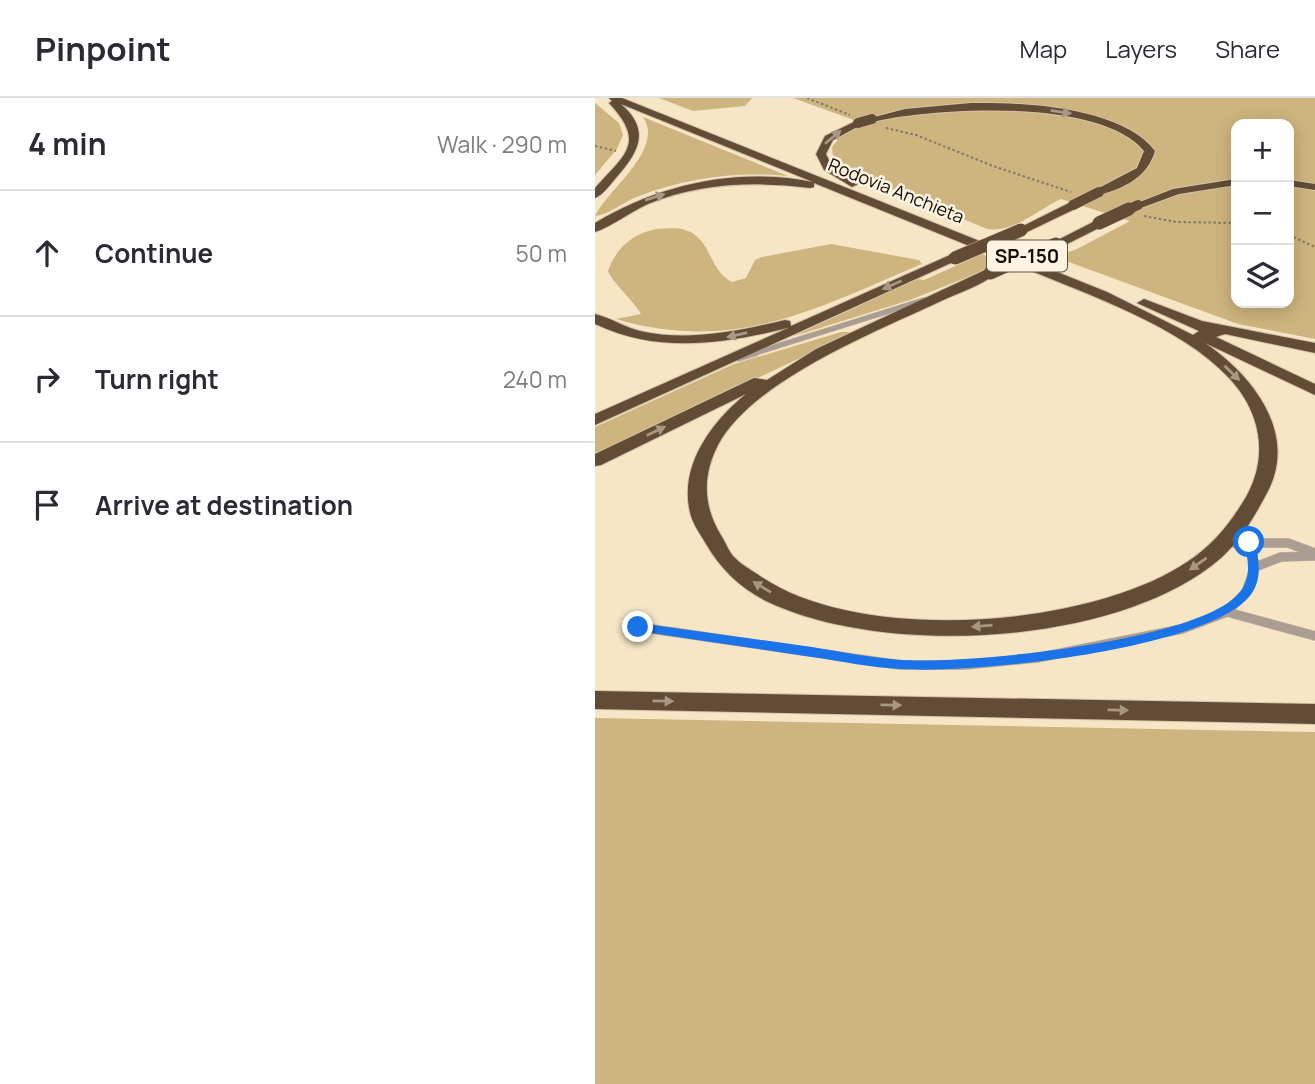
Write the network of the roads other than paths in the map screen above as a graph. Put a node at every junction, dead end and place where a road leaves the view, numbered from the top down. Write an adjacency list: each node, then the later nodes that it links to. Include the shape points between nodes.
1 (607, 98): 8 (highway, via 630,115 636,137)
2 (614, 98): 7 (highway, Rodovia Anchieta / SP-150)
3 (630, 98): 7 (highway, Rodovia Anchieta / SP-150)
4 (1231, 183): 11 (highway, bridge, via 1177,191)
5 (1294, 184): 6 (highway)
6 (1315, 187)
7 (858, 192): 9 (highway, one-way to 7, via 648,199 705,184 774,180); 10 (highway, Rodovia Anchieta / SP-150); 12 (highway, one-way to 12, bridge, via 828,168 821,154 829,138 857,120 875,123 925,109 1043,110 1097,120 1134,135 1149,155 1136,173 1099,192 1073,199 1021,230); 14 (highway, Rodovia Anchieta / SP-150)
8 (595, 195)
9 (595, 229)
10 (1089, 290): 19 (highway, Rodovia Anchieta / SP-150, via 1184,327); 22 (highway, one-way to 22, via 1213,355 1255,400 1267,431 1269,464)
11 (947, 292): 15 (highway); 17 (lane)
12 (850, 304): 13 (highway, one-way to 13, via 722,339 657,338 618,329); 17 (highway)
13 (595, 317)
14 (1192, 322): 16 (highway); 18 (highway, Rodovia Anchieta / SP-150)
15 (834, 346): 21 (highway, one-way to 15); 23 (highway, one-way to 15, via 1192,568 1136,598 1004,624 964,628 886,625 848,620 787,601 751,581 719,554 698,509 699,472 728,419)
16 (1315, 348)
17 (726, 362): 20 (highway)
18 (1315, 378)
19 (1315, 390)
20 (595, 420)
21 (595, 461)
22 (1243, 518): 23 (highway); 24 (lane)
23 (1225, 542): 24 (lane)
24 (1249, 542): 25 (lane, via 1288,542); 26 (lane)
25 (1315, 555): 26 (lane, via 1281,556)
26 (1255, 567): 27 (lane, via 1247,593)
27 (1227, 611): 28 (lane, via 1182,629 1036,658 965,665 866,661); 29 (lane)
28 (638, 627)
29 (1315, 636)
30 (595, 700): 32 (highway, one-way to 32)
31 (1315, 708): 32 (lane)
32 (1269, 713): 33 (highway)
33 (1315, 714)

